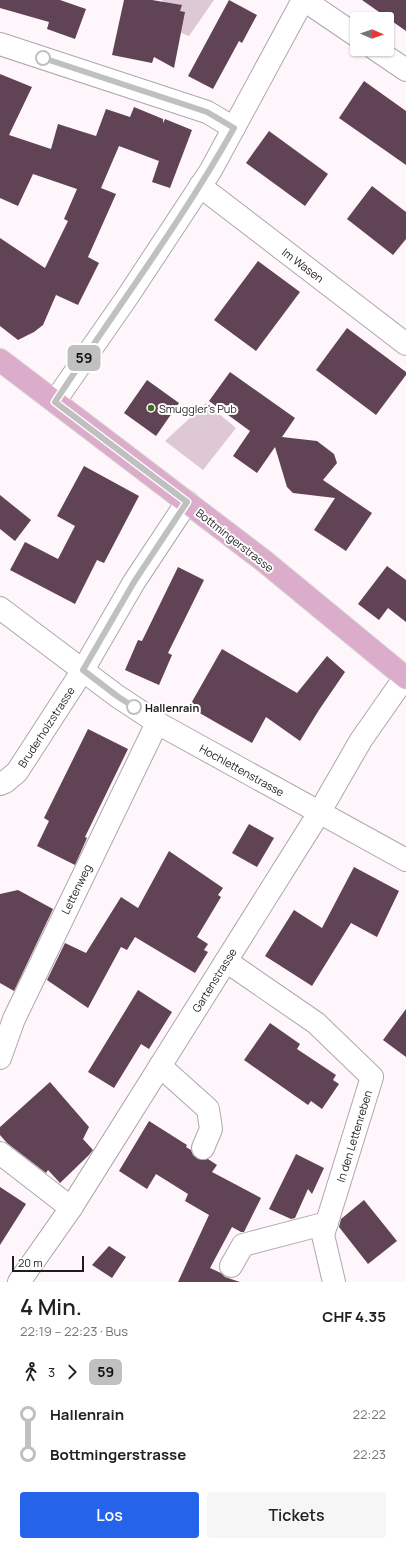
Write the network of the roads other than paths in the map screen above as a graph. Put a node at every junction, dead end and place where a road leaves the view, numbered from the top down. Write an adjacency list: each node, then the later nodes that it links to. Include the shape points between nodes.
1 (304, 0): 2 (street); 6 (street)
2 (350, 31)
3 (0, 44): 6 (street, via 207,112)
4 (385, 56): 5 (street)
5 (406, 70)
6 (234, 128): 7 (street)
7 (200, 186): 8 (street, Im Wasen); 10 (street)
8 (406, 344)
9 (0, 360): 10 (main road, Bottmingerstrasse)
10 (55, 402): 11 (main road, Bottmingerstrasse)
11 (187, 502): 13 (street, Bruderholzstrasse, via 134,582); 14 (main road, Bottmingerstrasse)
12 (0, 608): 13 (street)
13 (83, 670): 15 (street, Hochlettenstrasse); 16 (street, Bruderholzstrasse, via 17,772)
14 (406, 677): 17 (street, Gartenstrasse, via 361,740)
15 (157, 723): 17 (street, Hochlettenstrasse); 20 (street, Lettenweg, via 14,1019)
16 (0, 784)
17 (319, 813): 18 (street, Hochlettenstrasse); 19 (street, Gartenstrasse)
18 (406, 860)
19 (226, 961): 21 (street, Gartenstrasse); 25 (street, In den Lettenreben, via 316,1023 372,1077)
20 (0, 1058)
21 (160, 1066): 22 (street, via 208,1109 211,1129); 24 (street, Gartenstrasse)
22 (203, 1148)
23 (0, 1153): 24 (street)
24 (71, 1208): 27 (street, Gartenstrasse)
25 (327, 1223): 26 (street, via 243,1245); 28 (street, In den Lettenreben, via 323,1235)
26 (231, 1266)
27 (19, 1282)
28 (334, 1282)

